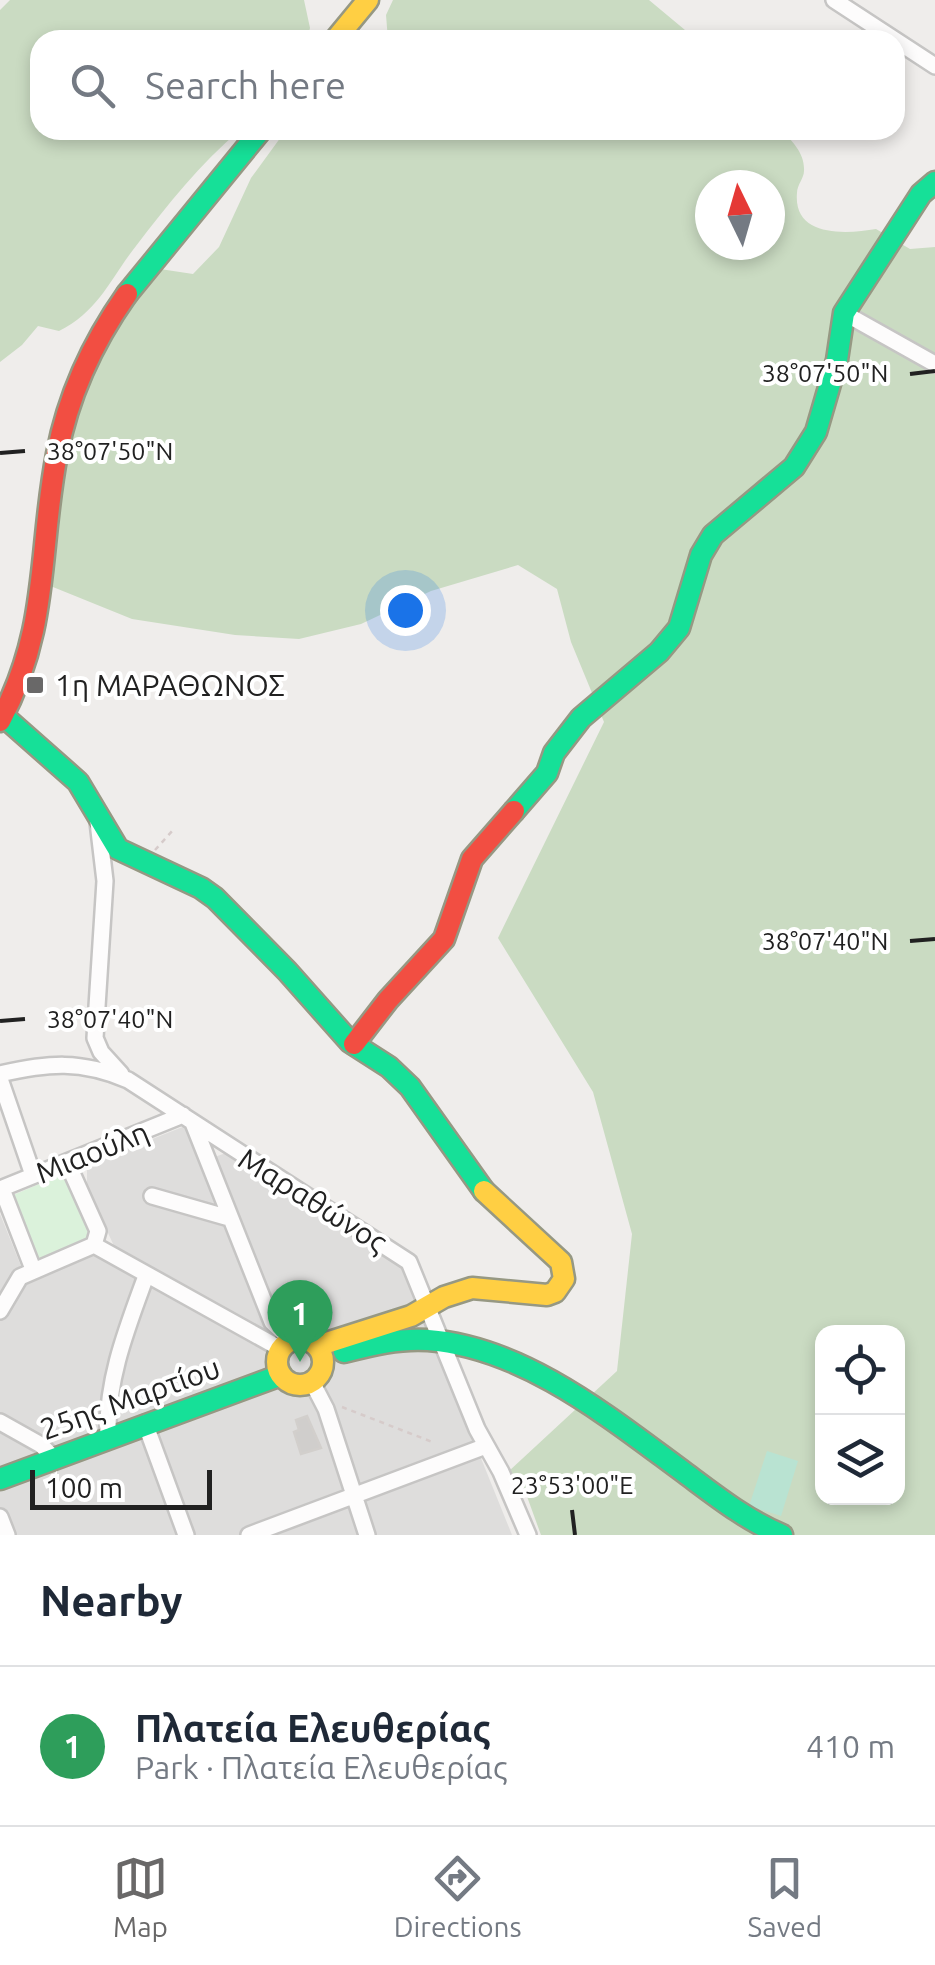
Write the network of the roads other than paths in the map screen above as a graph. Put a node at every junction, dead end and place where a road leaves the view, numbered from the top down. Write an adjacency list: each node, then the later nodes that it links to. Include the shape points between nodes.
1 (368, 0): 3 (street)
2 (834, 0): 4 (street)
3 (343, 30)
4 (880, 30)
5 (905, 46): 6 (street)
6 (935, 66)
7 (253, 140): 11 (street, via 112,314 85,360 54,462 31,654)
8 (935, 182): 9 (street)
9 (844, 313): 10 (street); 13 (street, via 816,432 794,467 714,535 701,554 679,628 581,718 530,798 472,859 444,939)
10 (935, 364)
11 (1, 716): 12 (street, via 78,782)
12 (96, 811): 13 (street, via 118,849 215,898); 15 (street, via 105,881 95,1038)
13 (354, 1044): 25 (street, via 410,1087 489,1197 561,1262 564,1278 547,1296 478,1287)
14 (0, 1077): 15 (street, Μαραθώνος, via 61,1065 97,1067); 18 (street)
15 (128, 1080): 16 (street, Μαραθώνος)
16 (188, 1119): 17 (street, Μιαούλη); 21 (street); 25 (street, Μαραθώνος, via 409,1262)
17 (67, 1162): 18 (street, Μιαούλη); 22 (street, via 98,1230)
18 (34, 1174): 19 (street, Μιαούλη)
19 (1, 1189): 23 (street)
20 (152, 1196): 21 (street)
21 (229, 1218): 27 (street)
22 (94, 1245): 23 (street); 24 (street)
23 (33, 1269): 26 (street)
24 (146, 1276): 28 (street); 36 (street, via 115,1368)
25 (427, 1306): 29 (street, Μαραθώνος); 31 (street)
26 (0, 1311)
27 (272, 1322): 28 (street); 30 (street)
28 (258, 1337): 30 (street)
29 (442, 1341): 31 (street); 37 (street, Μαραθώνος); 47 (street, via 571,1392 742,1516)
30 (286, 1345): 31 (street, via 305,1340); 32 (street, via 277,1362)
31 (320, 1352): 33 (street)
32 (281, 1375): 33 (street); 35 (street, 25ης Μαρτίου)
33 (317, 1391): 40 (street)
34 (0, 1422): 38 (street)
35 (145, 1424): 36 (street, 25ης Μαρτίου); 43 (street)
36 (108, 1437): 38 (street, 25ης Μαρτίου)
37 (486, 1446): 40 (street); 46 (street, Μαραθώνος)
38 (53, 1457): 39 (street, 25ης Μαρτίου)
39 (0, 1479)
40 (354, 1497): 44 (street); 45 (street)
41 (0, 1517): 42 (street)
42 (7, 1535)
43 (186, 1535)
44 (249, 1535)
45 (367, 1535)
46 (528, 1535)
47 (782, 1535)

